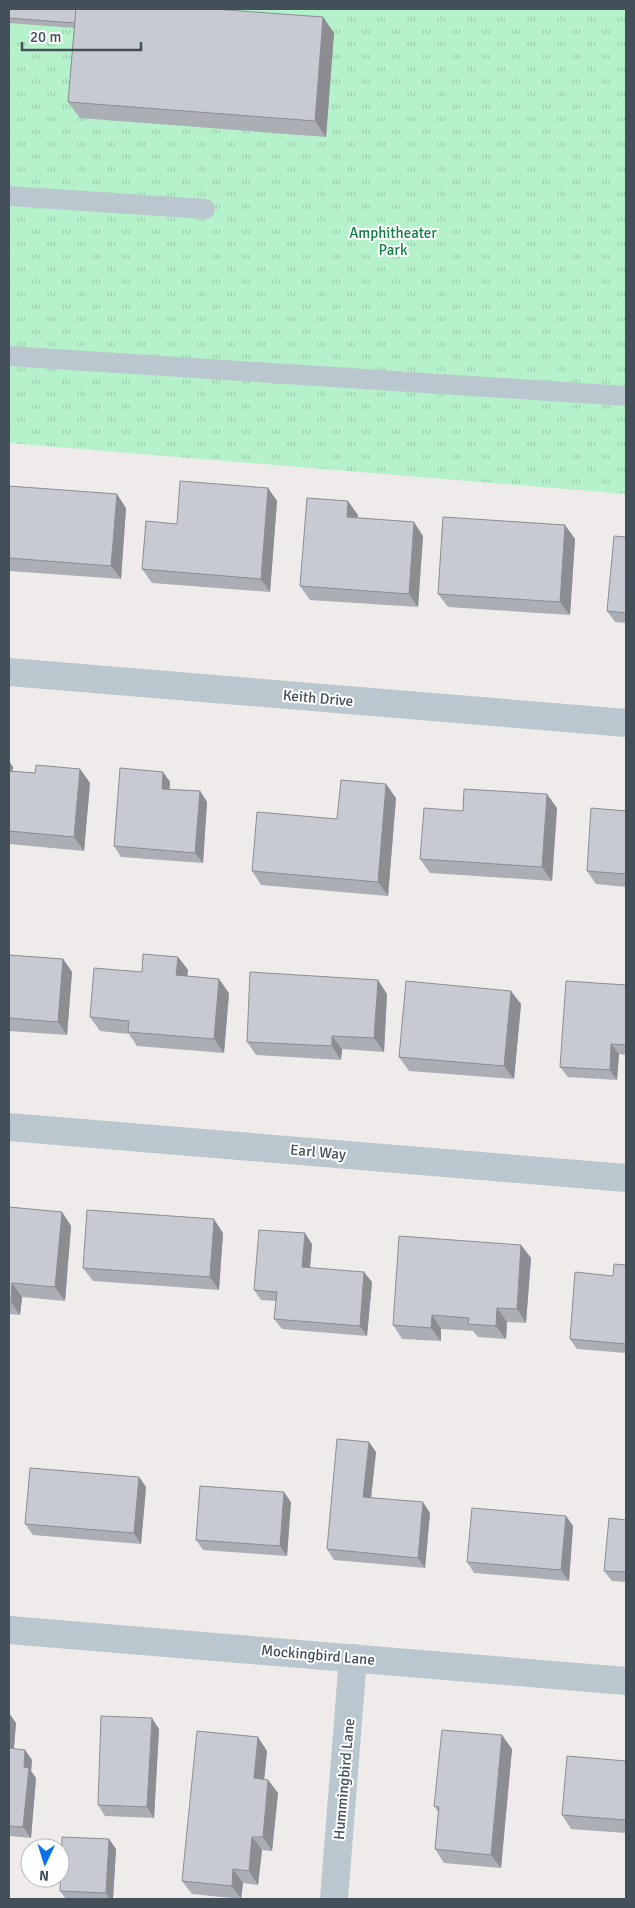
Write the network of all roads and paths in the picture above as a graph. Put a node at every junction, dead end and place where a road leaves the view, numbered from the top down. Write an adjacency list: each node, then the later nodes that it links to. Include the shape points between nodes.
1 (9, 196): 2 (lane)
2 (205, 209)
3 (9, 356): 4 (lane)
4 (626, 396)
5 (9, 672): 6 (street, Keith Drive)
6 (626, 723)
7 (9, 1127): 8 (street, Earl Way)
8 (626, 1178)
9 (9, 1630): 10 (street, Mockingbird Lane)
10 (353, 1658): 11 (street, Mockingbird Lane); 12 (street, Hummingbird Lane)
11 (626, 1681)
12 (334, 1899)

